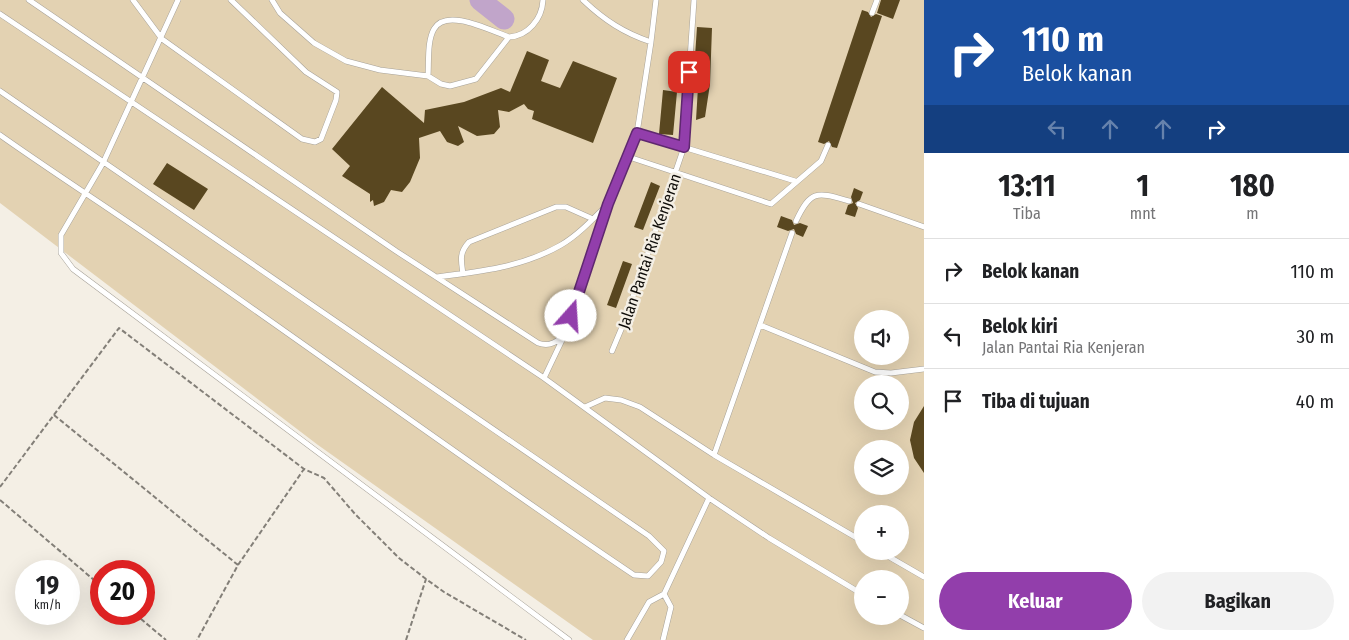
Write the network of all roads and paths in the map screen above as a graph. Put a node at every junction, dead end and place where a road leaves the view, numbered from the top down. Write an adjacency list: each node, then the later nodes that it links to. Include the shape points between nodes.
1 (30, 0): 17 (lane)
2 (133, 0): 14 (lane)
3 (178, 0): 14 (lane)
4 (231, 0): 14 (lane, via 306,72 336,92 336,100 320,139 315,142 302,139)
5 (272, 0): 16 (lane, via 280,13 314,43 346,61 380,70)
6 (543, 0): 13 (lane, via 530,30 521,36)
7 (583, 0): 15 (lane, via 623,31)
8 (656, 0): 15 (lane)
9 (694, 0): 23 (lane, Jalan Pantai Ria Kenjeran)
10 (877, 0): 11 (lane)
11 (872, 13)
12 (0, 14): 19 (lane)
13 (509, 37): 16 (lane, via 476,80 450,86); 16 (lane, via 463,21 441,21 431,38)
14 (162, 39): 17 (lane)
15 (651, 42): 20 (lane)
16 (428, 76)
17 (144, 77): 19 (lane); 37 (lane)
18 (0, 91): 25 (lane)
19 (131, 103): 25 (lane); 42 (lane)
20 (637, 133): 23 (lane); 24 (lane)
21 (0, 135): 28 (lane)
22 (828, 145): 27 (lane, via 821,161)
23 (684, 147): 26 (lane, Jalan Pantai Ria Kenjeran); 27 (lane)
24 (629, 157): 26 (lane); 30 (lane)
25 (103, 163): 28 (lane); 28 (lane, via 649,536 664,551 662,562 648,576 634,574)
26 (676, 174): 27 (lane, via 772,204); 40 (lane, Jalan Pantai Ria Kenjeran)
27 (795, 181)
28 (86, 196): 65 (lane, via 61,235 61,253 73,269)
29 (849, 201): 33 (lane, via 825,194 812,196 804,203)
30 (608, 204): 32 (lane); 39 (lane)
31 (859, 204): 34 (lane)
32 (593, 219): 36 (lane, via 563,244 531,260); 36 (lane, via 576,210 556,207 469,242 460,257)
33 (796, 221)
34 (924, 227)
35 (792, 233): 38 (lane)
36 (463, 274): 37 (lane)
37 (435, 277): 39 (lane, via 538,343 556,342)
38 (760, 325): 41 (lane, via 875,372); 45 (lane)
39 (565, 334): 42 (lane)
40 (612, 351)
41 (924, 369)
42 (544, 378): 43 (lane)
43 (585, 407): 45 (lane, via 605,398 634,404); 48 (lane)
44 (54, 415): 46 (path, via 119,328); 47 (path); 52 (path)
45 (714, 455): 50 (lane)
46 (304, 469): 52 (path); 55 (path, via 324,478 399,558)
47 (0, 487)
48 (709, 498): 56 (lane); 57 (lane)
49 (0, 500): 53 (path)
50 (854, 536)
51 (895, 560): 54 (lane)
52 (238, 565): 62 (path)
53 (90, 577)
54 (924, 577)
55 (426, 579): 63 (path); 64 (path)
56 (854, 589)
57 (664, 594): 66 (lane, via 649,602); 67 (lane, via 671,607)
58 (909, 620): 60 (lane)
59 (148, 625): 61 (path)
60 (924, 628)
61 (166, 640)
62 (197, 640)
63 (406, 640)
64 (526, 640)
65 (569, 640)
66 (627, 640)
67 (663, 640)

